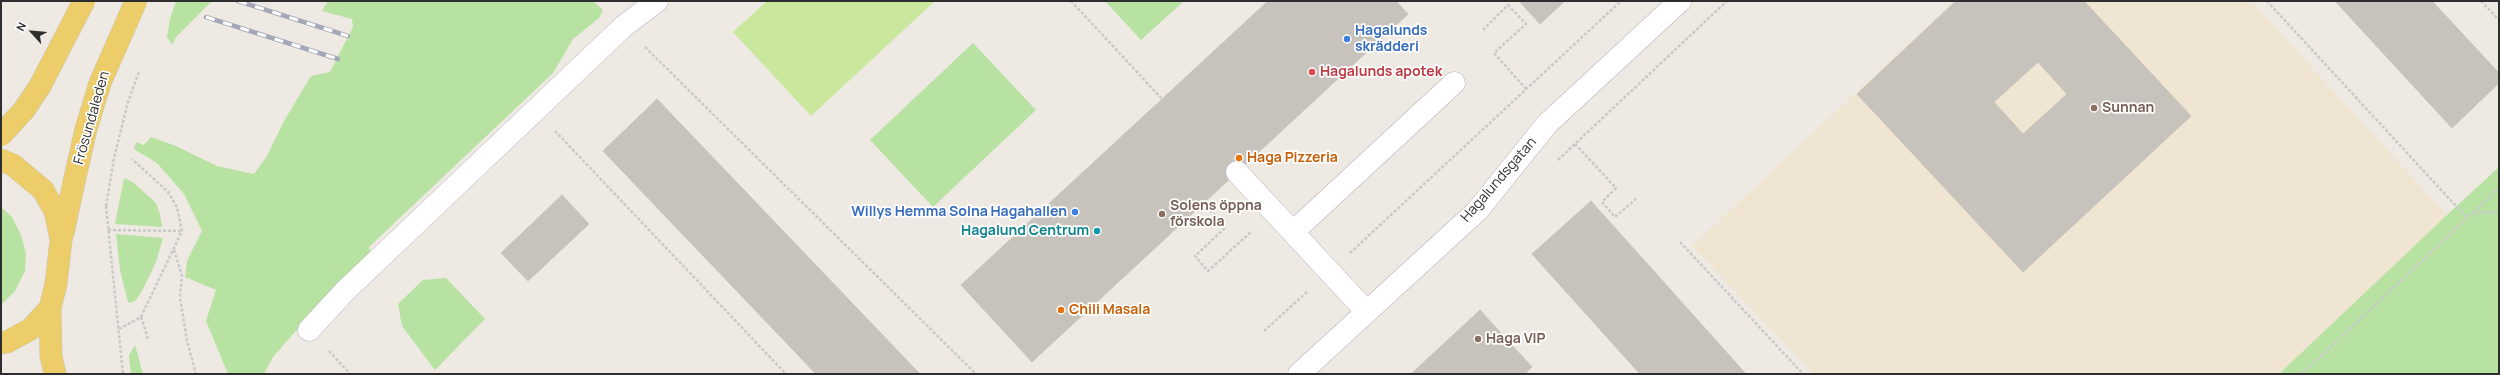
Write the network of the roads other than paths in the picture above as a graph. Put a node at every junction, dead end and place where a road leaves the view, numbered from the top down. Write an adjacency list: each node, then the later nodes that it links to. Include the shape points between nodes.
1 (84, 1): 6 (main road, bridge, via 40,86 24,110)
2 (136, 1): 10 (main road, Frösundaleden, bridge, via 100,83 86,129)
3 (657, 1): 13 (street, via 624,26 344,291)
4 (1680, 1): 12 (street, Hagalundsgatan, via 1547,124 1477,211)
5 (1454, 83): 9 (street)
6 (1, 135)
7 (1, 160): 10 (main road, via 13,165 43,190 55,211)
8 (1237, 172): 9 (street)
9 (1293, 232): 12 (street)
10 (61, 240): 11 (main road, via 56,284)
11 (50, 308): 14 (main road, via 31,329); 15 (main road, via 51,356)
12 (1366, 311): 16 (street, Hagalundsgatan)
13 (310, 330)
14 (1, 343)
15 (56, 374)
16 (1299, 374)

